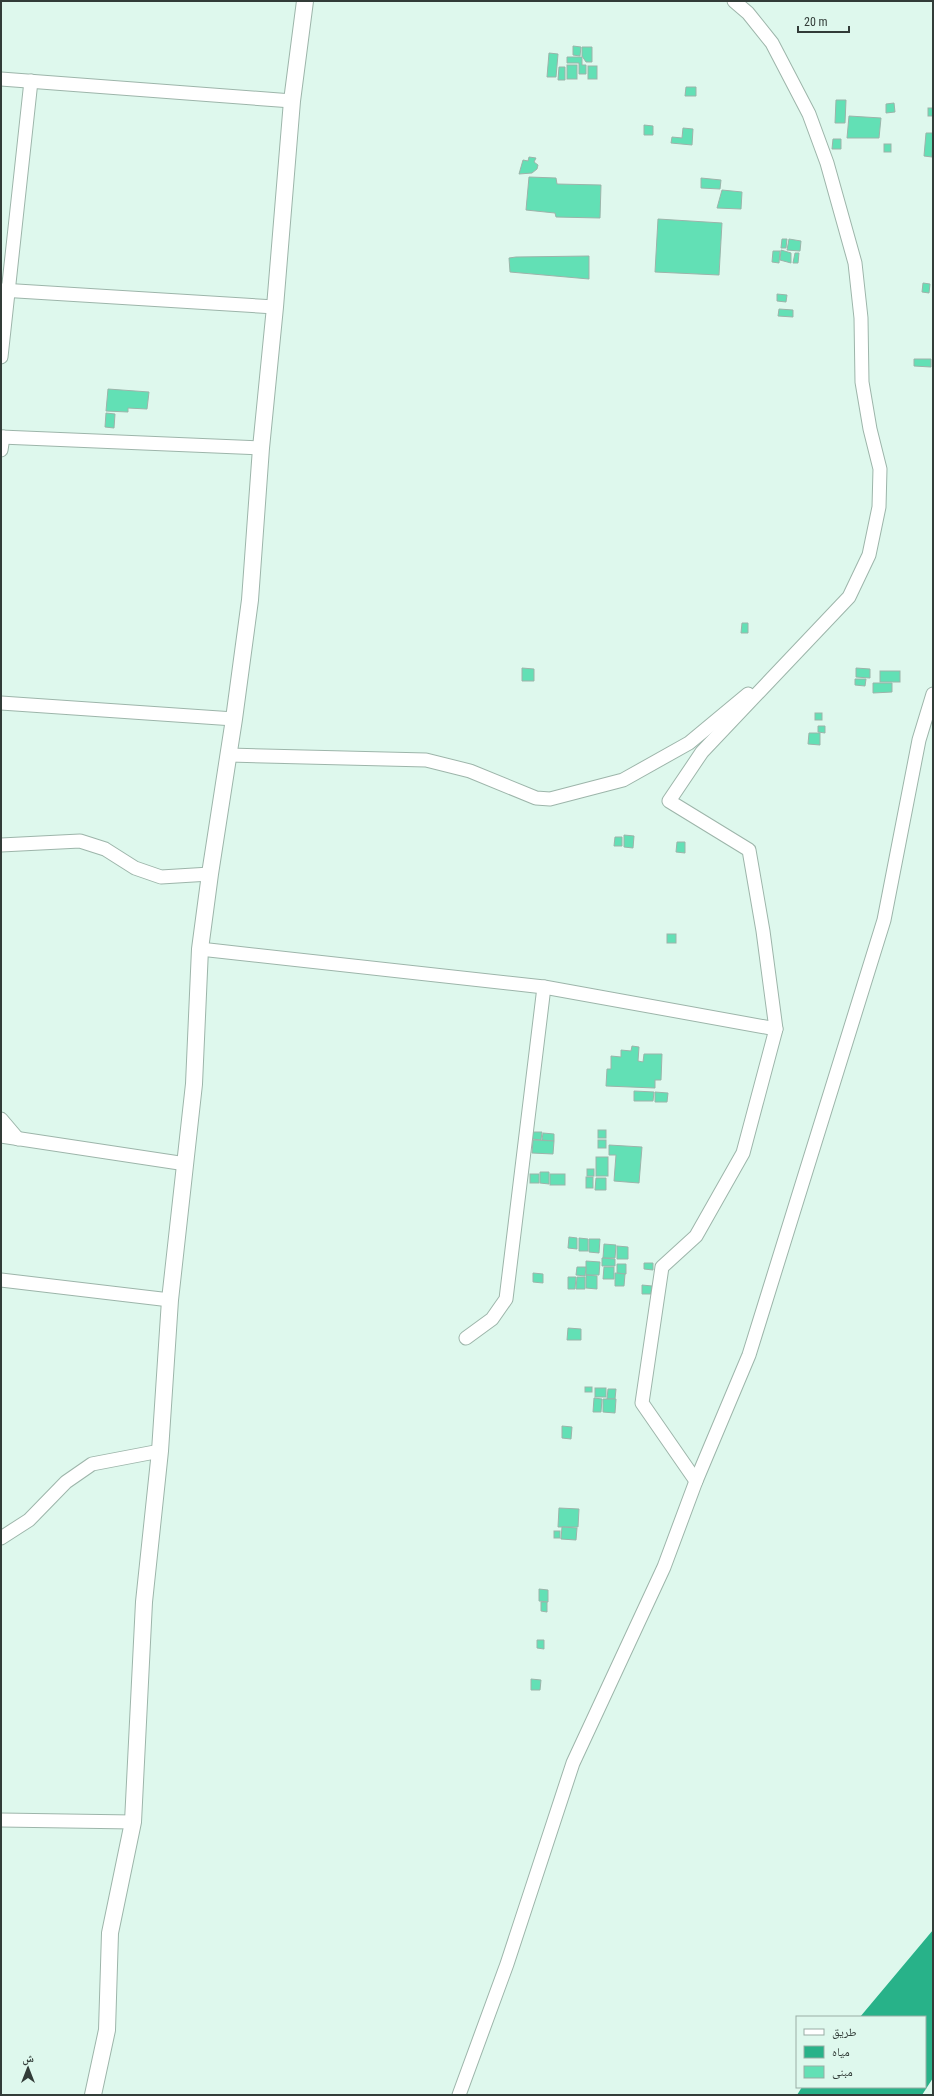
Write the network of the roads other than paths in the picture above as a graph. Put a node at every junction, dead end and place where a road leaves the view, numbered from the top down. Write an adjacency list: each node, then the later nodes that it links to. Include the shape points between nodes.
1 (304, 1): 5 (street)
2 (734, 1): 12 (street, via 748,13 772,43 809,114 827,163 855,263 861,318 862,382 880,469 879,506 869,555 848,597)
3 (1, 79): 4 (street)
4 (31, 81): 5 (street); 6 (street)
5 (292, 101): 7 (street)
6 (5, 290): 7 (street); 8 (street)
7 (276, 307): 10 (street)
8 (1, 357)
9 (2, 437): 10 (street); 11 (street)
10 (261, 448): 15 (street, via 250,600)
11 (1, 450)
12 (784, 664): 16 (street, via 689,743 623,780 550,799 536,798 470,771 426,760); 21 (street, via 702,752 668,801 749,850)
13 (933, 694): 30 (street, via 919,740 881,928 749,1355)
14 (1, 703): 15 (street)
15 (234, 719): 16 (street)
16 (229, 755): 18 (street)
17 (1, 845): 18 (street, via 80,841 105,849 135,868 161,877)
18 (210, 874): 19 (street)
19 (200, 949): 20 (street); 25 (street, via 194,1084)
20 (544, 987): 21 (street); 28 (street, via 506,1299 492,1318)
21 (776, 1029): 30 (street, via 744,1153 696,1236 662,1267 642,1403)
22 (1, 1119): 24 (street)
23 (1, 1136): 24 (street)
24 (18, 1139): 25 (street)
25 (186, 1164): 27 (street)
26 (1, 1280): 27 (street)
27 (170, 1300): 29 (street)
28 (466, 1338)
29 (160, 1451): 31 (street, via 92,1464 66,1482 29,1520); 33 (street, via 144,1602)
30 (696, 1481): 35 (street, via 664,1567 572,1763 507,1964)
31 (1, 1538)
32 (1, 1820): 33 (street)
33 (133, 1822): 34 (street, via 110,1933 107,2030)
34 (93, 2095)
35 (459, 2095)

